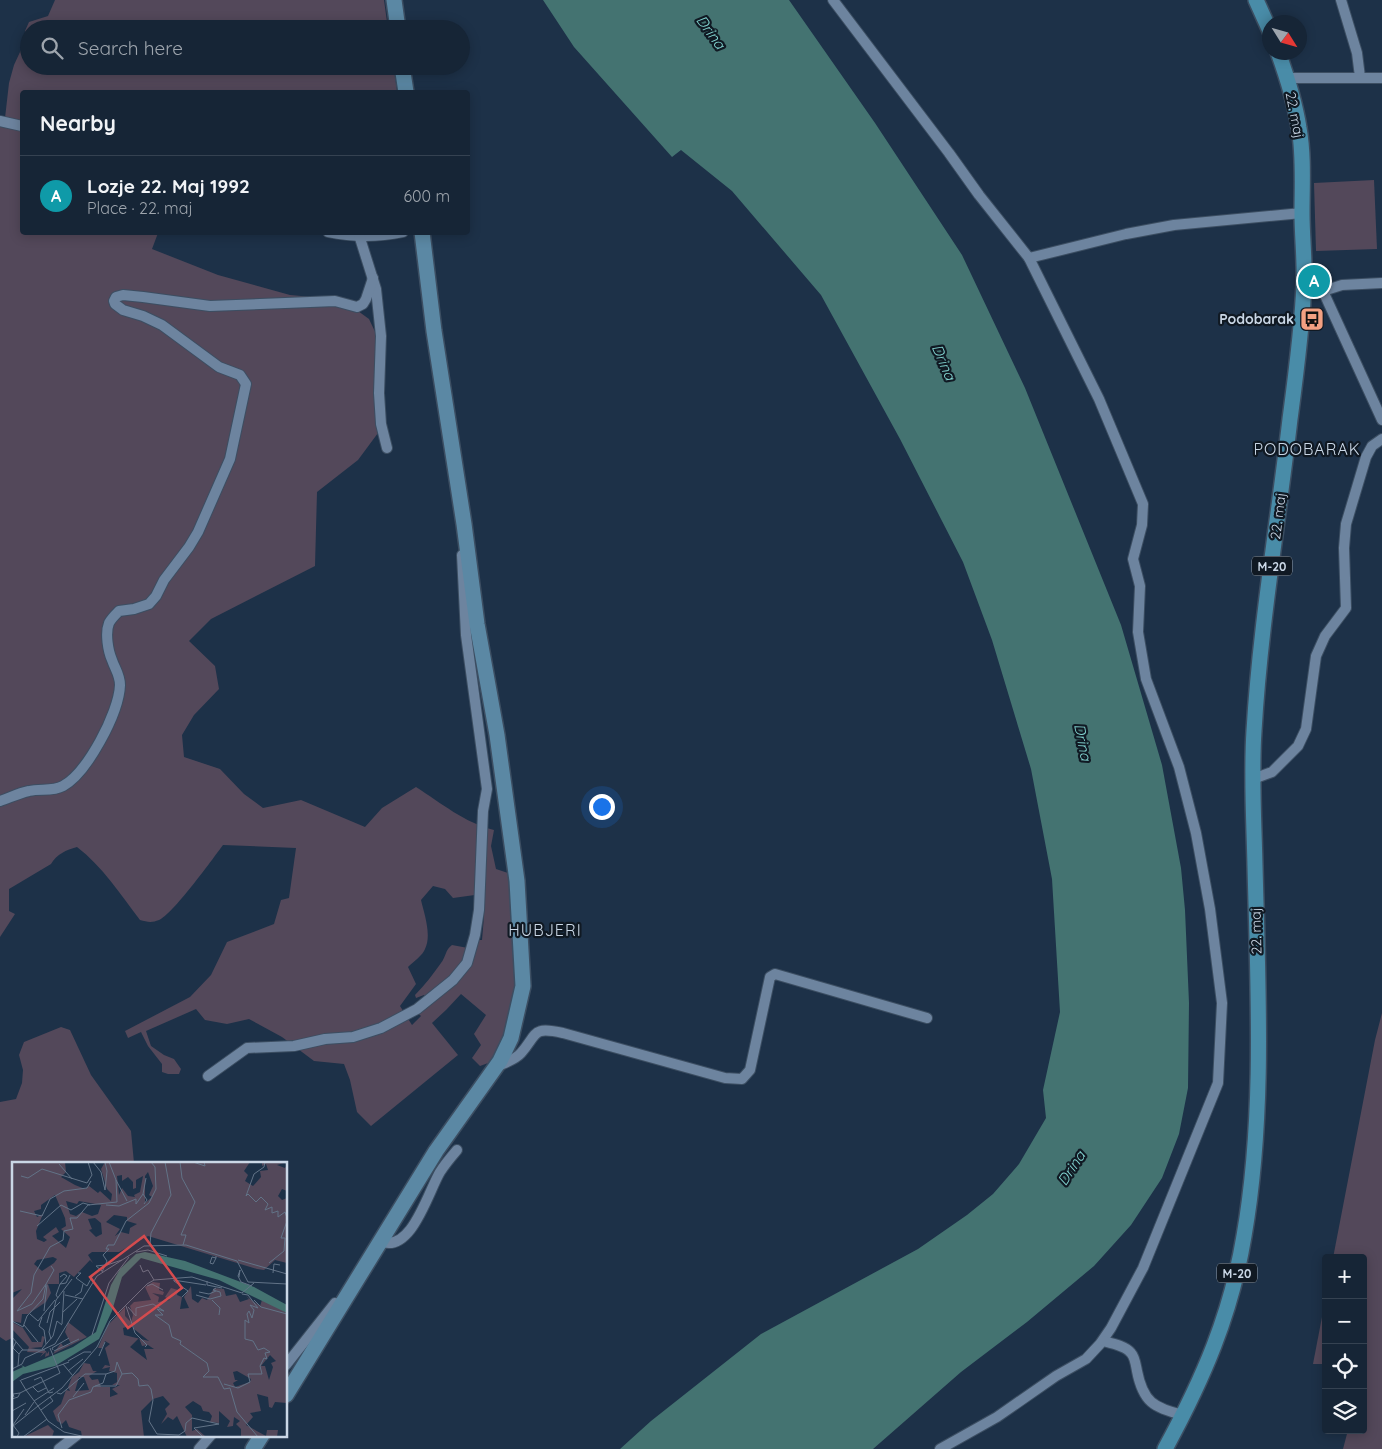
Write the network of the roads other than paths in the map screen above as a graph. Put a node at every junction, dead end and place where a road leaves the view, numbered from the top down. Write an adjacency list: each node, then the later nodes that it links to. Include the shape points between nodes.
1 (394, 0): 6 (street)
2 (834, 0): 20 (street, via 979,196)
3 (1256, 0): 5 (main road)
4 (1341, 0): 9 (street, via 1357,53)
5 (1263, 15)
6 (397, 20)
7 (1281, 60): 10 (main road, 22. maj / M-20)
8 (403, 75): 12 (street)
9 (1360, 77): 10 (street, 22. maj); 11 (street, 22. maj)
10 (1287, 78): 15 (main road, 22. maj / M-20, via 1300,130)
11 (1382, 78)
12 (406, 90)
13 (0, 122): 14 (street)
14 (20, 126)
15 (1302, 212): 20 (street, via 1174,225); 22 (main road, 22. maj / M-20)
16 (343, 235): 17 (street)
17 (358, 235): 18 (street); 21 (street)
18 (392, 235)
19 (422, 235): 28 (street)
20 (1029, 258): 37 (street, via 1099,399 1143,504 1142,525 1133,558 1140,586 1138,632 1146,679 1179,767 1196,832 1222,1003 1218,1083 1143,1268)
21 (373, 278): 27 (street, via 381,336 379,401); 30 (street, via 366,299 357,307 335,302 210,306 137,296 116,297 114,301 118,308 162,325 219,367 244,380 244,396 230,459 198,532 156,596 149,604 119,611 109,623 108,650 119,675 120,686 104,736 74,777 63,786 30,790)
22 (1304, 282): 24 (street); 29 (main road, 22. maj / M-20, via 1299,353 1261,647 1253,732)
23 (1382, 283): 24 (street, via 1342,285)
24 (1322, 291): 25 (street)
25 (1382, 420)
26 (1382, 439): 29 (street, via 1372,446 1366,457 1346,524 1346,608 1325,636 1316,656 1306,729 1298,746 1272,772)
27 (387, 448)
28 (464, 524): 32 (street, via 517,881 523,986 512,1038); 33 (street, via 462,575 466,635 487,789 483,810 479,910 467,964 453,980 416,1008 382,1028 353,1037 294,1046 247,1048)
29 (1253, 779): 40 (main road, 22. maj / M-20, via 1257,1083 1251,1187 1245,1235 1220,1331)
30 (0, 801)
31 (927, 1018): 32 (street, via 776,974 770,977 766,991 750,1070 742,1079 725,1078 546,1031 533,1034 521,1053)
32 (494, 1068): 35 (street, via 436,1151)
33 (208, 1076)
34 (457, 1150): 35 (street, via 441,1170 404,1237 392,1244)
35 (380, 1241): 36 (street)
36 (345, 1299): 38 (street, via 337,1301); 39 (street)
37 (1103, 1340): 40 (street, via 1131,1352 1146,1399 1162,1410); 47 (street, via 1086,1359 997,1417)
38 (288, 1362)
39 (288, 1392)
40 (1183, 1415): 48 (main road, M-20)
41 (76, 1436): 44 (street)
42 (210, 1436): 45 (street)
43 (261, 1436): 46 (street)
44 (59, 1449)
45 (199, 1449)
46 (253, 1449)
47 (940, 1449)
48 (1165, 1449)

